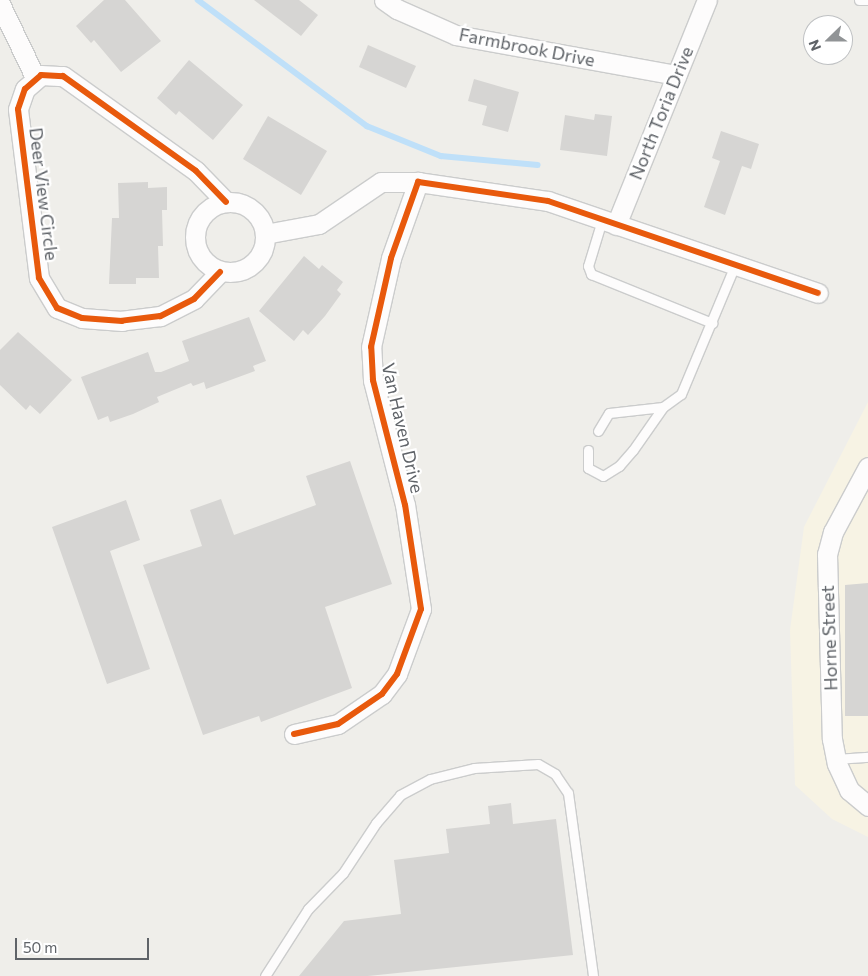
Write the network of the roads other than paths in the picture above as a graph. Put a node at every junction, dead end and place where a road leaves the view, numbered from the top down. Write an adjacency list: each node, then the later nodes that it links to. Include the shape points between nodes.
1 (384, 0): 6 (street, Farmbrook Drive, via 397,10 456,35)
2 (707, 0): 6 (street, North Toria Drive)
3 (859, 0): 4 (lane)
4 (868, 0)
5 (0, 4): 7 (street)
6 (676, 75): 10 (street, North Toria Drive)
7 (36, 80): 9 (street, via 42,75 63,76 196,171); 13 (street, Deer View Circle, via 25,89 18,109 40,278 57,308 82,318 122,322 160,316 194,299)
8 (418, 182): 10 (street, via 548,201); 11 (street, via 381,182 319,224); 20 (street, Van Haven Drive, via 391,258 371,347 373,380 405,505 421,609 397,674 382,694 338,724)
9 (226, 202): 11 (street, via 240,203 252,209); 13 (street, via 213,206 202,215 194,241 198,254 207,265)
10 (609, 223): 12 (street); 15 (lane, via 588,266 591,274)
11 (266, 234): 13 (street, via 258,260 247,269 234,273)
12 (735, 265): 14 (street); 15 (lane)
13 (220, 272)
14 (818, 293)
15 (712, 323): 16 (lane, via 681,394)
16 (662, 407): 17 (lane, via 609,413); 18 (lane, via 633,450 603,476 588,468)
17 (598, 430)
18 (588, 450)
19 (868, 467): 22 (street, Horne Street, via 833,532 826,554 832,739)
20 (294, 734)
21 (868, 757): 22 (lane)
22 (836, 759): 23 (street, Horne Street, via 849,790)
23 (868, 806)
24 (265, 976): 25 (lane, via 308,909 343,873 376,822 400,794 430,779 474,768 538,764 555,774 568,793)
25 (593, 976)

